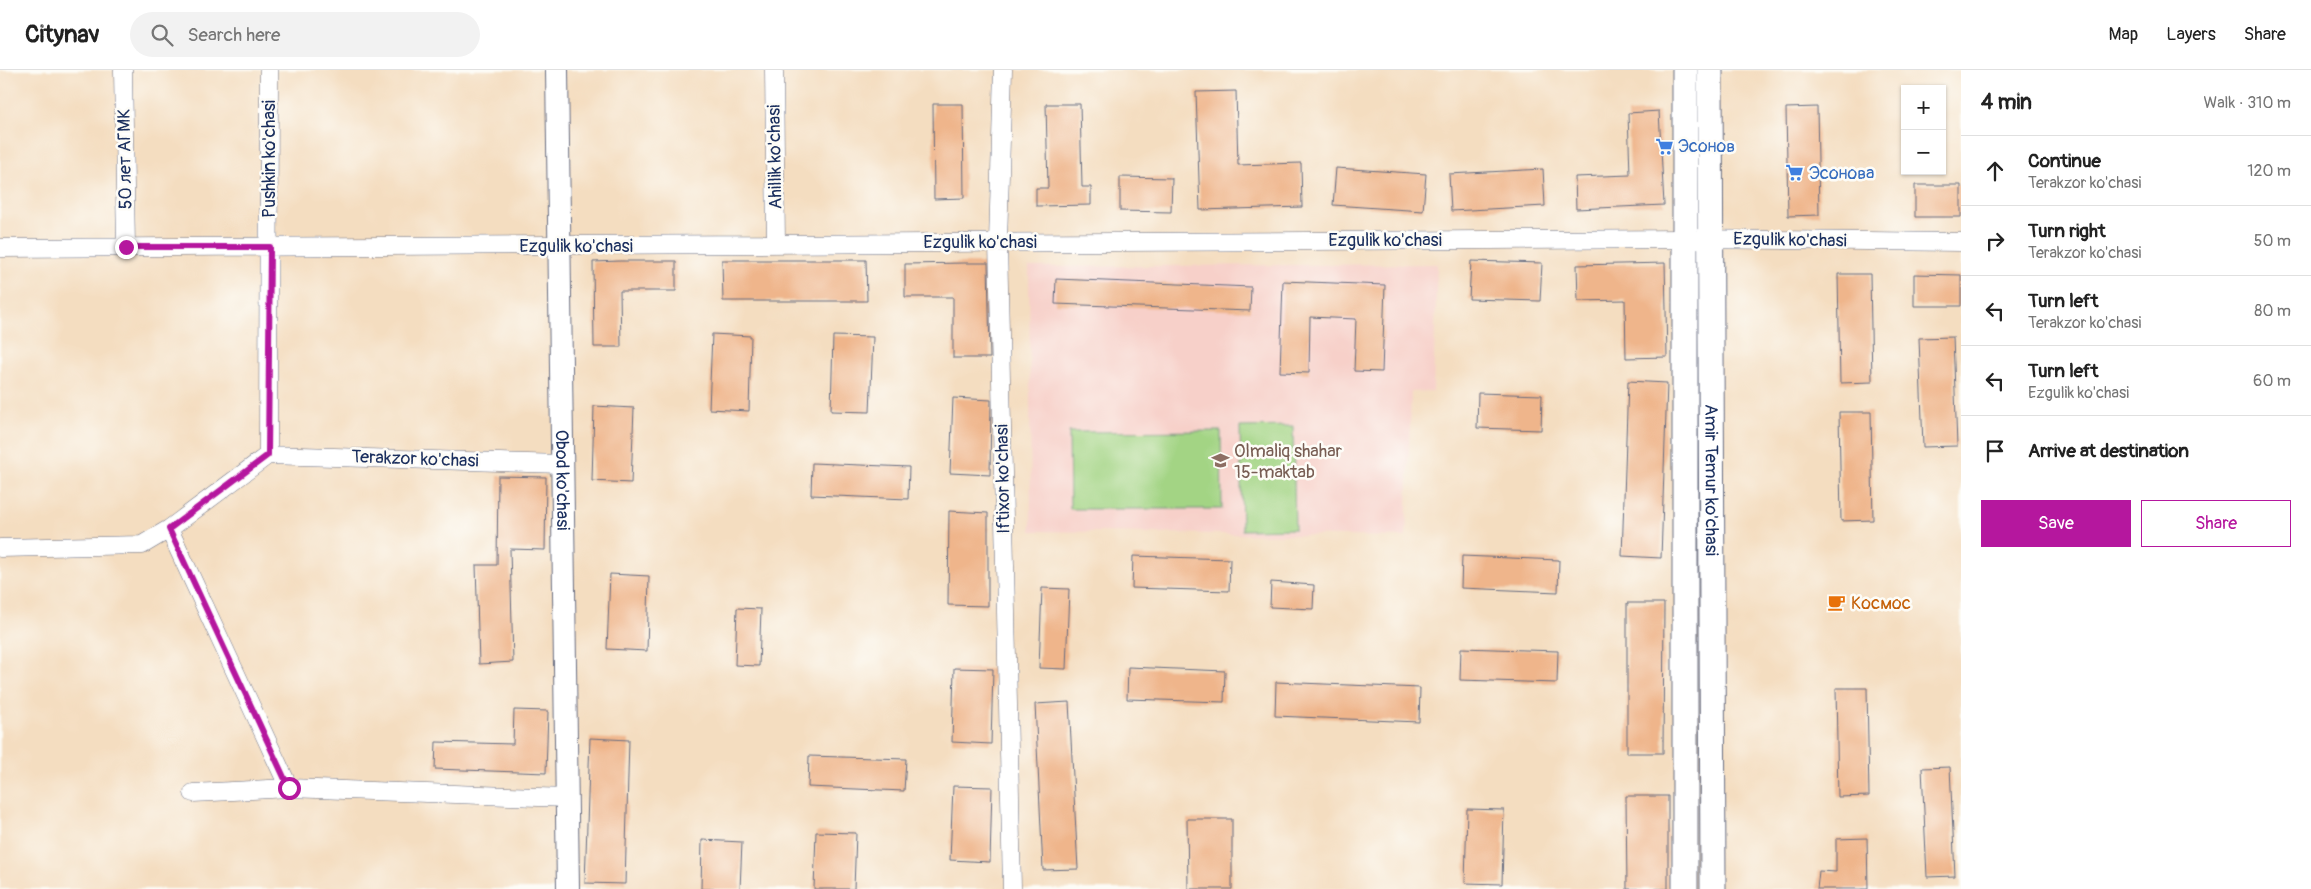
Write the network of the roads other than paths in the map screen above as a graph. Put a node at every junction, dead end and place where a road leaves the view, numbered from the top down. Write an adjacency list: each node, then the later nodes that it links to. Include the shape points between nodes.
1 (123, 70): 14 (street, 50 лет АГМК)
2 (269, 70): 15 (street, Pushkin ko'chasi)
3 (557, 70): 13 (street, Obod ko'chasi)
4 (774, 70): 12 (street, Ahillik ko'chasi)
5 (1003, 70): 10 (street, Iftixor ko'chasi)
6 (1684, 70): 8 (main road, Amir Temur ko'chasi)
7 (1710, 70): 9 (main road, Amir Temur ko'chasi)
8 (1686, 239): 9 (street, Ezgulik ko'chasi); 10 (street, Ezgulik ko'chasi); 26 (main road, Amir Temur ko'chasi)
9 (1710, 240): 11 (street, Ezgulik ko'chasi); 27 (main road, Amir Temur ko'chasi)
10 (998, 242): 12 (street, Ezgulik ko'chasi); 25 (street, Iftixor ko'chasi)
11 (1961, 242)
12 (776, 244): 13 (street, Ezgulik ko'chasi)
13 (559, 246): 15 (street, Ezgulik ko'chasi); 18 (street, Obod ko'chasi)
14 (126, 247): 15 (street, Ezgulik ko'chasi); 16 (street, Ezgulik ko'chasi)
15 (270, 247): 17 (street)
16 (0, 248)
17 (268, 455): 18 (street, Terakzor ko'chasi); 19 (street)
18 (562, 464): 23 (street, Obod ko'chasi)
19 (169, 529): 20 (street, via 142,545); 21 (street)
20 (0, 548)
21 (289, 788): 22 (street); 23 (street)
22 (193, 793)
23 (567, 798): 24 (street, Obod ko'chasi)
24 (568, 889)
25 (1012, 889)
26 (1685, 889)
27 (1713, 889)

